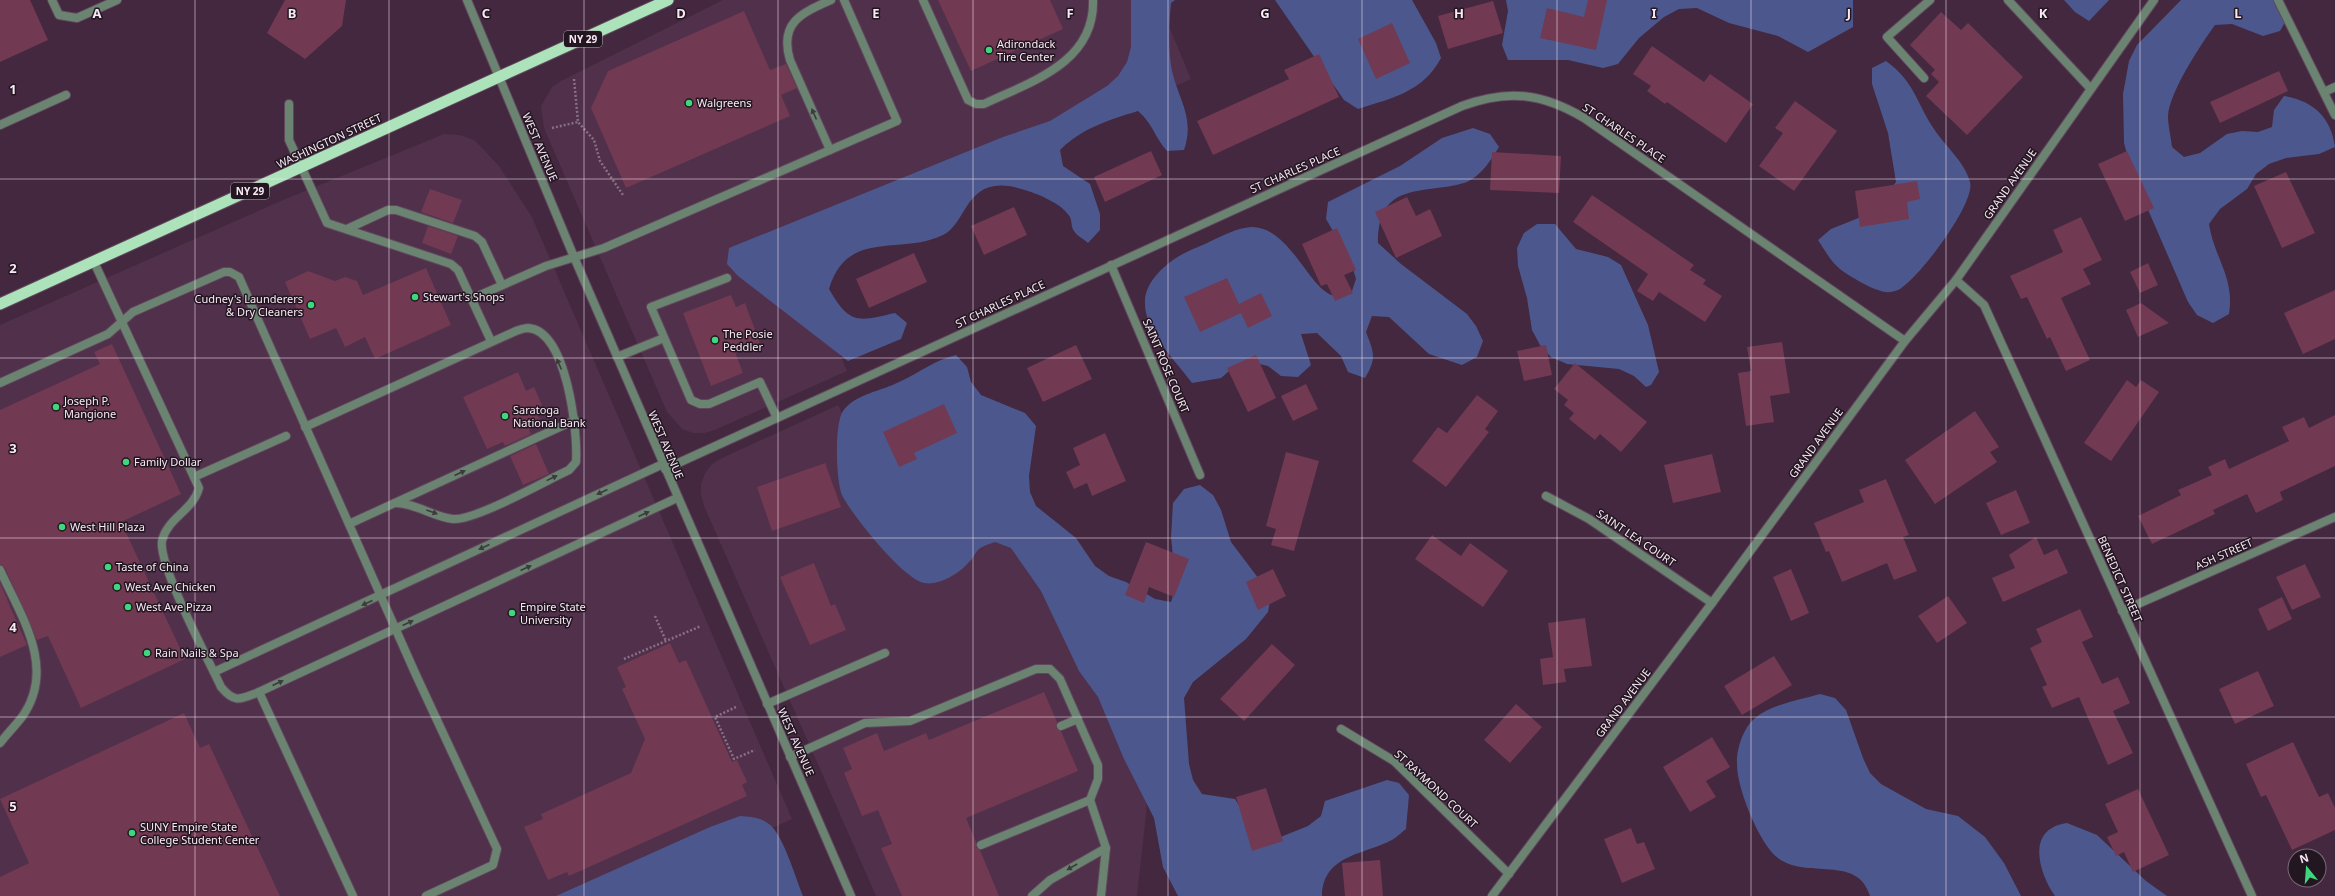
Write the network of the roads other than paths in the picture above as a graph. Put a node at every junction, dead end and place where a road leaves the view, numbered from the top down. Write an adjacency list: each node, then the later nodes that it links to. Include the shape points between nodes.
1 (52, 0): 2 (street, via 59,16 77,18)
2 (116, 0)
3 (467, 0): 13 (street, WEST AVENUE)
4 (668, 0): 13 (highway, WASHINGTON STREET / NY 29)
5 (831, 0): 22 (street, one-way to 5, via 786,46 790,26 810,9)
6 (844, 0): 22 (street, via 897,121)
7 (923, 0): 8 (street, via 968,100 976,104 990,101 1064,63 1079,48 1089,28)
8 (1093, 0)
9 (1930, 0): 14 (street, via 1887,37)
10 (2008, 0): 16 (street)
11 (2154, 0): 16 (street, GRAND AVENUE)
12 (2278, 0): 17 (street)
13 (499, 77): 23 (highway, WASHINGTON STREET / NY 29); 25 (street, WEST AVENUE)
14 (1924, 78)
15 (2335, 87): 17 (street)
16 (2090, 88): 29 (street, GRAND AVENUE)
17 (2324, 92): 20 (street)
18 (66, 95): 21 (street)
19 (289, 104): 23 (street, via 289,140)
20 (2335, 116)
21 (0, 125)
22 (830, 150): 25 (street, via 604,248)
23 (301, 168): 24 (street, via 327,223); 26 (highway, WASHINGTON STREET / NY 29)
24 (347, 229): 30 (street, via 388,210 396,210 475,236 482,242); 31 (street, via 452,264 458,270)
25 (574, 257): 30 (street); 37 (street, WEST AVENUE)
26 (94, 262): 32 (highway, WASHINGTON STREET / NY 29); 33 (street)
27 (1111, 265): 36 (street, ST CHARLES PLACE, via 1462,106 1503,95 1525,96 1566,107 1584,118); 39 (street, ST CHARLES PLACE); 44 (street, SAINT ROSE COURT)
28 (727, 278): 34 (street, via 652,307)
29 (1956, 280): 36 (street, GRAND AVENUE); 54 (street, BENEDICT STREET, via 1984,305)
30 (502, 285): 31 (street)
31 (471, 299): 35 (street)
32 (0, 304)
33 (122, 321): 38 (street, via 108,334); 41 (street, via 133,312 224,272 235,273); 45 (street)
34 (664, 338): 37 (street); 39 (street, via 691,400 709,404 760,382)
35 (491, 341): 40 (street, one-way to 35, via 568,384 550,343 529,328 516,330); 41 (street)
36 (1905, 341): 53 (street, GRAND AVENUE)
37 (617, 357): 43 (street, WEST AVENUE)
38 (0, 383)
39 (777, 418): 43 (street, ST CHARLES PLACE)
40 (575, 420): 48 (street, one-way to 40); 48 (street, one-way to 40, via 404,503 454,519 480,513 569,470 576,462)
41 (305, 427): 50 (street)
42 (286, 436): 45 (street)
43 (664, 466): 47 (street, WEST AVENUE); 52 (street, ST CHARLES PLACE, one-way to 52)
44 (1200, 475)
45 (194, 477): 57 (street, via 199,488 197,499 168,526 162,542 166,568)
46 (1546, 496): 53 (street, SAINT LEA COURT, via 1589,519)
47 (678, 498): 55 (street, one-way to 47); 59 (street, WEST AVENUE)
48 (395, 503): 50 (street)
49 (2335, 517): 54 (street, ASH STREET)
50 (348, 524): 52 (street)
51 (0, 570): 63 (street, via 30,634 38,666 31,701)
52 (381, 596): 55 (street); 57 (street, ST CHARLES PLACE, one-way to 57)
53 (1712, 604): 68 (street, GRAND AVENUE)
54 (2122, 611): 75 (street, BENEDICT STREET)
55 (396, 629): 58 (street, one-way to 55); 70 (street, via 497,849 493,865)
56 (885, 653): 59 (street)
57 (214, 672): 58 (street, via 229,697 240,699)
58 (259, 692): 69 (street)
59 (767, 704): 64 (street, WEST AVENUE)
60 (1078, 719): 61 (street); 64 (street, via 1056,673 1043,668 910,721 865,723); 65 (street, via 1098,765 1098,779)
61 (1061, 726)
62 (1341, 729): 68 (street, ST RAYMOND COURT, via 1394,761)
63 (0, 743)
64 (790, 757): 71 (street, WEST AVENUE)
65 (1090, 800): 66 (street); 67 (street)
66 (982, 845)
67 (1106, 848): 72 (street, one-way to 72, via 1050,880); 73 (street)
68 (1509, 874): 74 (street, GRAND AVENUE)
69 (353, 896)
70 (426, 896)
71 (851, 896)
72 (1032, 896)
73 (1101, 896)
74 (1492, 896)
75 (2252, 896)

